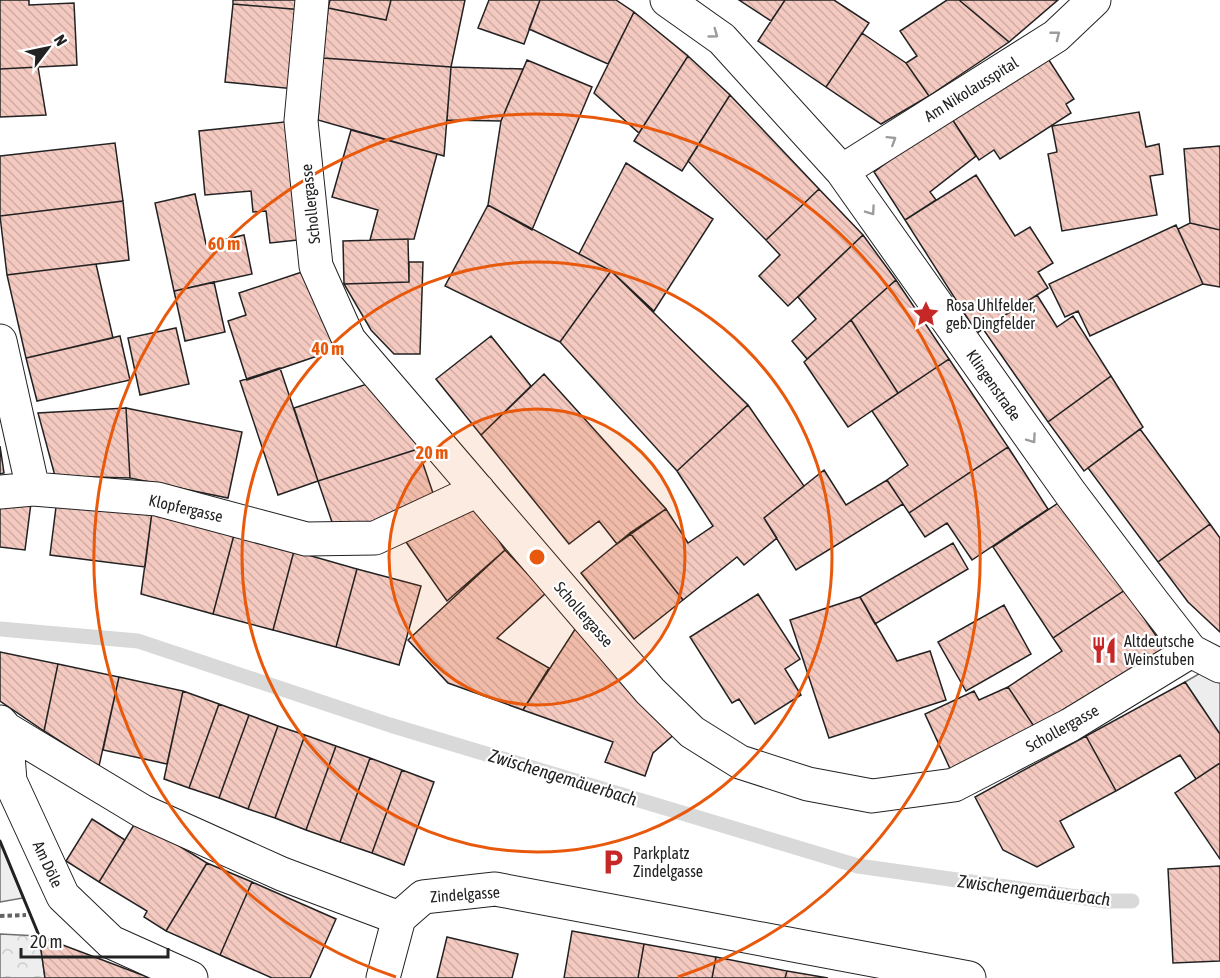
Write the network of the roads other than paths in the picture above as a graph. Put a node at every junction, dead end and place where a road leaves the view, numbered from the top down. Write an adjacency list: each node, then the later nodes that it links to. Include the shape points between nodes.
1 (312, 0): 7 (street, Schollergasse, via 301,121 316,266 349,340)
2 (667, 0): 4 (street, Klingenstraße, one-way to 4, via 722,39)
3 (1095, 0): 4 (street, Am Nikolausspital, one-way to 3, via 1056,36)
4 (842, 171): 9 (street, Klingenstraße, one-way to 9, via 1071,494)
5 (0, 341): 6 (street)
6 (33, 489): 7 (street, Klopfergasse, via 157,499 306,539 375,538); 8 (street, Klopfergasse)
7 (478, 490): 9 (street, Schollergasse, via 650,691 692,732 740,762 808,784 872,796 954,785 1070,726)
8 (0, 492)
9 (1191, 651): 10 (street, Klingenstraße)
10 (1220, 666)
11 (3, 726): 12 (street, via 142,811 282,874); 13 (street, Am Döle, via 10,781 63,896 111,942)
12 (399, 918): 14 (street); 15 (street, Zindelgasse, via 423,897 495,889)
13 (191, 978)
14 (383, 978)
15 (969, 978)

